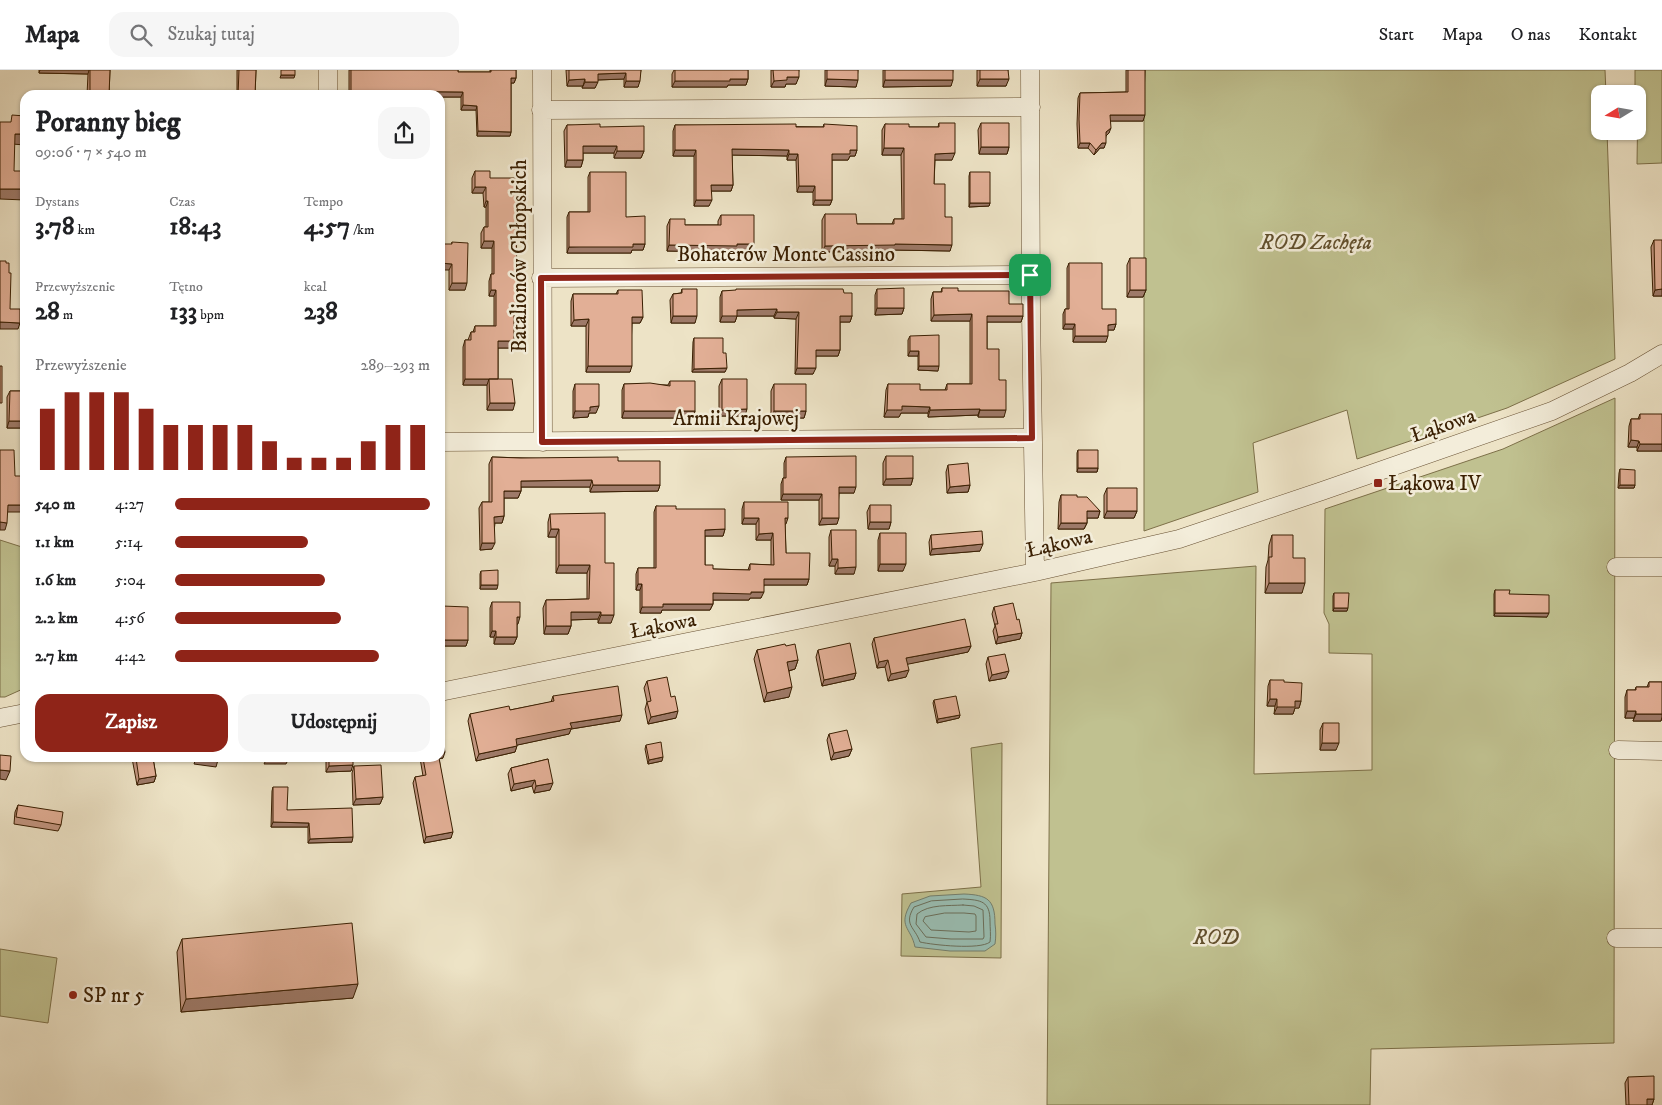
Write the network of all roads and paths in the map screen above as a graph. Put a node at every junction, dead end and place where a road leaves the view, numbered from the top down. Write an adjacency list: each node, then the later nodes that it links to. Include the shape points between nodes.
1 (328, 70): 4 (street)
2 (542, 70): 6 (street, Batalionów Chłopskich)
3 (1030, 70): 5 (street)
4 (328, 90)
5 (1030, 107): 6 (street); 7 (street)
6 (541, 110): 8 (street, Batalionów Chłopskich)
7 (1030, 275): 8 (street, Bohaterów Monte Cassino); 10 (street)
8 (541, 278): 12 (street, Batalionów Chłopskich)
9 (1662, 354): 15 (street, Łąkowa, via 1577,400 1521,422 1179,539)
10 (1032, 438): 12 (street, Armii Krajowej); 15 (street)
11 (445, 442): 12 (street, Armii Krajowej)
12 (542, 442)
13 (1616, 567): 14 (street)
14 (1662, 567)
15 (1035, 572): 16 (street, Łąkowa)
16 (445, 691)
17 (0, 711): 18 (street)
18 (20, 713)
19 (20, 713): 20 (street)
20 (0, 718)
21 (1618, 750): 22 (street)
22 (1662, 751)
23 (1616, 938): 24 (street)
24 (1662, 938)

